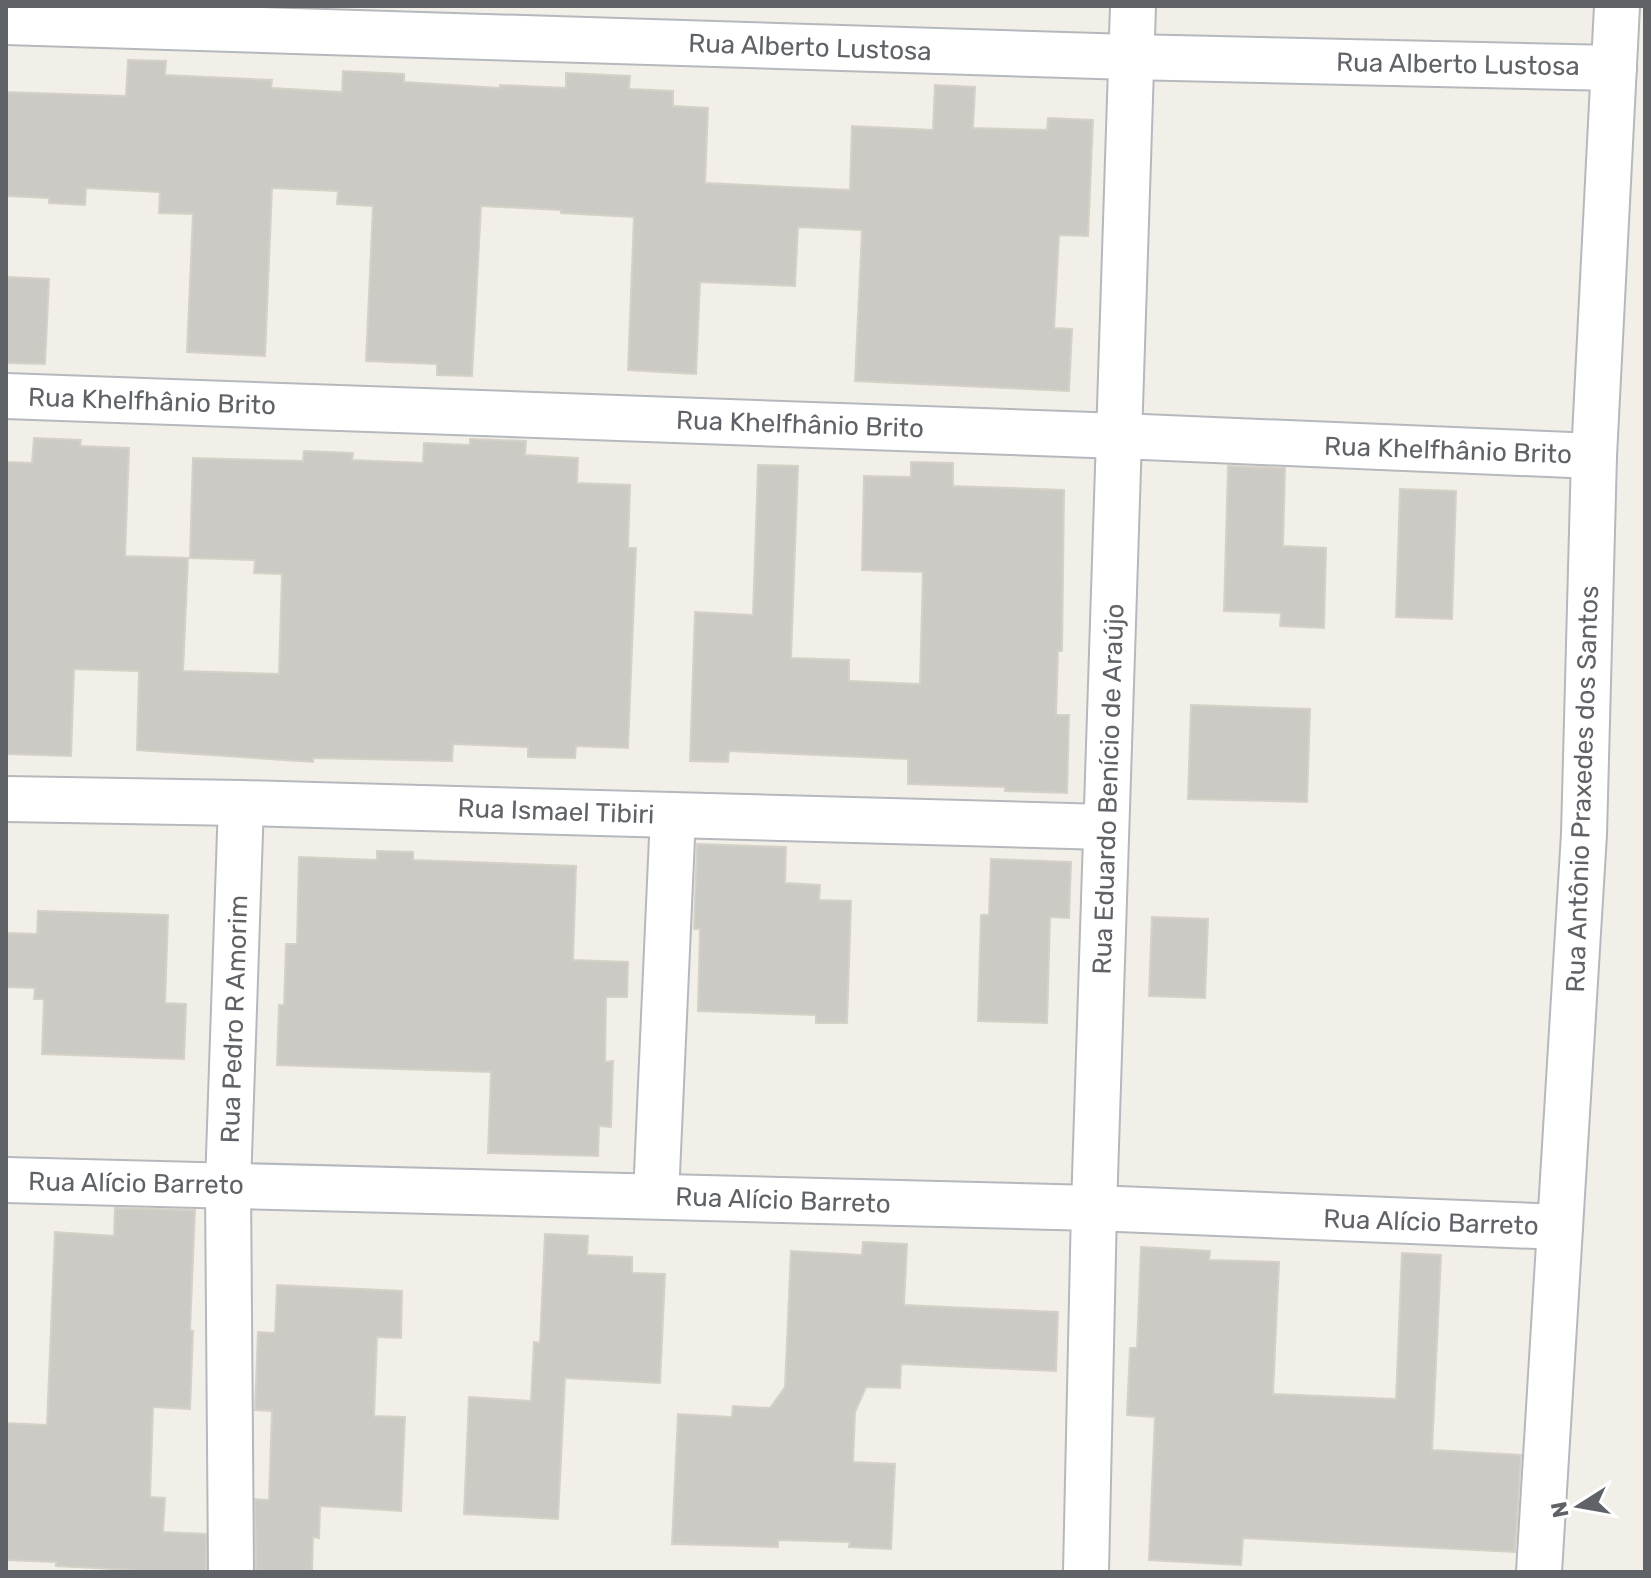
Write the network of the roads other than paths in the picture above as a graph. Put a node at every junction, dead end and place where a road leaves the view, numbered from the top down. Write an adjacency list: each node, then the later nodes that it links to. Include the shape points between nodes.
1 (1133, 6): 4 (street, Rua Eduardo Benício de Araújo)
2 (1617, 6): 5 (street, Rua Antônio Praxedes dos Santos)
3 (6, 22): 4 (street, Rua Alberto Lustosa)
4 (1130, 57): 5 (street, Rua Alberto Lustosa); 7 (street, Rua Eduardo Benício de Araújo)
5 (1614, 68): 8 (street, Rua Antônio Praxedes dos Santos)
6 (6, 396): 7 (street, Rua Khelfhânio Brito)
7 (1120, 436): 8 (street, Rua Khelfhânio Brito); 12 (street, Rua Eduardo Benício de Araújo)
8 (1594, 456): 17 (street, Rua Antônio Praxedes dos Santos, via 1584,834)
9 (6, 799): 10 (street, Rua Ismael Tibiri)
10 (241, 803): 11 (street, Rua Ismael Tibiri); 14 (street, Rua Pedro R Amorim)
11 (673, 815): 12 (street, Rua Ismael Tibiri); 15 (street)
12 (1106, 827): 16 (street, Rua Eduardo Benício de Araújo)
13 (6, 1180): 14 (street, Rua Alício Barreto)
14 (228, 1185): 15 (street, Rua Alício Barreto); 18 (street, Rua Pedro R Amorim)
15 (656, 1196): 16 (street, Rua Alício Barreto)
16 (1094, 1208): 17 (street, Rua Alício Barreto); 19 (street, Rua Eduardo Benício de Araújo)
17 (1560, 1227): 20 (street, Rua Antônio Praxedes dos Santos)
18 (231, 1572)
19 (1086, 1572)
20 (1539, 1572)

